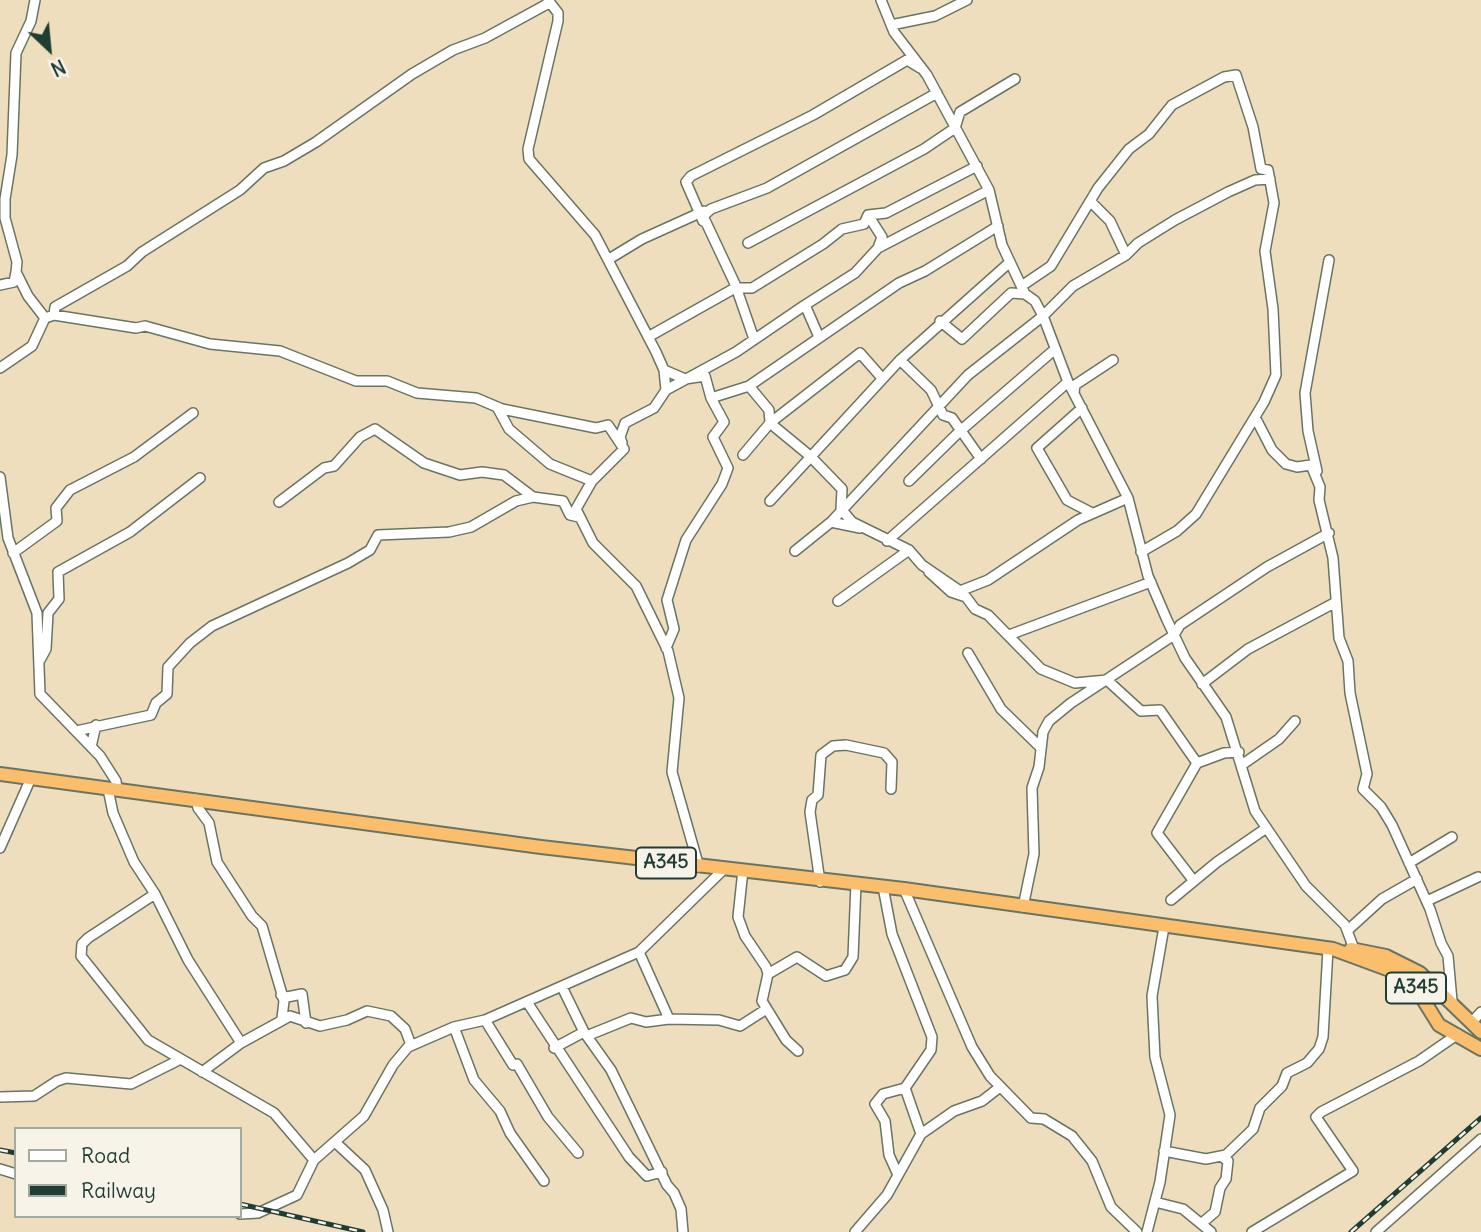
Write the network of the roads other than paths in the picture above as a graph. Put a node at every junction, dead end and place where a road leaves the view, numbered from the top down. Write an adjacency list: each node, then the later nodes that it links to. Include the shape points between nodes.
1 (35, 0): 25 (street, via 16,53 12,155 5,199 5,218 17,262)
2 (881, 0): 5 (street)
3 (967, 0): 5 (street, via 935,16)
4 (549, 2): 22 (street, via 558,21 529,159 595,235); 31 (street, via 412,74 316,142 264,168 240,190 55,307)
5 (891, 25): 6 (street)
6 (924, 71): 8 (street); 15 (street, via 907,60 813,115 701,169 685,182)
7 (1015, 79): 9 (street, via 960,112)
8 (937, 93): 9 (street); 20 (street, via 767,188 712,209 704,216)
9 (955, 128): 10 (street); 18 (street)
10 (977, 166): 12 (street); 16 (street, via 886,213)
11 (1270, 179): 14 (street, via 1268,170 1261,169 1240,84 1236,75 1231,75 1172,105 1149,134 1129,149); 21 (street, via 1228,192 1148,237); 54 (street, via 1274,203 1265,251 1276,375)
12 (989, 190): 17 (street); 19 (street)
13 (722, 202): 15 (street)
14 (1091, 202): 21 (street, via 1110,221); 28 (street, via 1051,265)
15 (699, 213): 20 (street); 22 (street)
16 (868, 215): 19 (street, via 882,237); 27 (street, via 864,224 842,229 752,288)
17 (998, 226): 24 (street); 34 (street, via 899,283)
18 (748, 243)
19 (878, 248): 29 (street, via 855,272)
20 (718, 251): 27 (street)
21 (1126, 255): 30 (street, via 1073,286)
22 (609, 259): 33 (street)
23 (1329, 260): 65 (street, via 1305,393)
24 (1010, 262): 28 (street); 32 (street)
25 (15, 277): 26 (street); 31 (street)
26 (0, 285)
27 (735, 288): 33 (street); 35 (street)
28 (1024, 289): 30 (street); 32 (street, via 1011,293 962,339)
29 (805, 305): 34 (street); 35 (street)
30 (1043, 316): 36 (street); 51 (street, via 968,375)
31 (50, 317): 37 (street, via 32,346); 50 (street, via 145,326 210,344 280,351 356,381 476,398)
32 (940, 321): 39 (street)
33 (648, 337): 42 (street)
34 (819, 337): 46 (street)
35 (754, 339): 44 (street)
36 (1054, 350): 45 (street); 56 (street)
37 (12, 359): 38 (street); 41 (street)
38 (0, 360)
39 (900, 360): 43 (street); 51 (street, via 931,390)
40 (1113, 360): 48 (street, via 1075,385)
41 (0, 368)
42 (664, 370): 44 (street); 47 (street)
43 (882, 378): 55 (street, via 860,353); 59 (street)
44 (685, 379): 47 (street); 49 (street, via 705,376)
45 (1068, 382): 48 (street); 60 (street)
46 (749, 386): 49 (street); 55 (street, via 769,410)
47 (666, 390): 57 (street, via 654,408 625,422 620,437)
48 (1074, 393): 52 (street)
49 (711, 398): 89 (street, via 724,422 713,437 728,468 686,540 667,600 674,629)
50 (497, 407): 57 (street, via 596,428 608,425); 63 (street, via 503,423 550,464)
51 (940, 408): 56 (street); 70 (street)
52 (1082, 408): 67 (street); 71 (street, via 1037,448 1067,500)
53 (193, 413): 80 (street, via 134,457 70,490 56,508 57,521)
54 (1255, 418): 65 (street, via 1272,450 1286,464 1311,465); 79 (street, via 1196,514)
55 (770, 423): 58 (street); 59 (street)
56 (959, 432): 60 (street); 64 (street)
57 (624, 449): 63 (street)
58 (743, 455)
59 (810, 456): 68 (street); 70 (street, via 842,489)
60 (981, 459): 76 (street)
61 (0, 477): 80 (street)
62 (200, 478): 91 (street, via 130,532 58,572 59,599 48,613 46,649)
63 (592, 481): 72 (street, via 576,509)
64 (909, 481)
65 (1320, 487): 75 (street)
66 (533, 497): 69 (street, via 504,475 460,475 424,463 375,429 360,437 334,466 324,468); 72 (street, via 563,501 570,514); 95 (street, via 516,501 471,527 378,535 370,550 348,563 212,626 190,643 168,667 167,694 151,715)
67 (1128, 498): 71 (street); 79 (street)
68 (771, 501)
69 (279, 502)
70 (841, 509): 73 (street); 74 (street, via 852,522)
71 (1092, 513): 81 (street)
72 (579, 517): 89 (street, via 593,543 636,586)
73 (831, 522): 74 (street); 78 (street)
74 (870, 530): 76 (street)
75 (1329, 533): 86 (street); 88 (street, via 1267,567 1180,625)
76 (887, 541): 77 (street)
77 (909, 550): 82 (street); 85 (street)
78 (795, 551)
79 (1141, 552): 83 (street)
80 (13, 553): 91 (street, via 37,613)
81 (1027, 554): 82 (street, via 988,580 960,591); 84 (street)
82 (922, 565): 84 (street, via 951,592)
83 (1151, 582): 87 (street); 88 (street)
84 (966, 597): 87 (street)
85 (838, 601)
86 (1336, 602): 93 (street, via 1248,649); 110 (street, via 1367,774 1363,789 1381,807)
87 (1009, 635): 92 (street, via 1041,669 1075,683)
88 (1174, 635): 92 (street); 93 (street)
89 (666, 648): 111 (street, via 679,698 672,772)
90 (968, 653): 98 (street, via 1001,709)
91 (39, 662): 96 (street, via 40,694)
92 (1107, 680): 98 (street, via 1055,714); 100 (street, via 1141,710 1160,710)
93 (1202, 684): 99 (street, via 1226,717)
94 (1296, 720): 101 (street, via 1279,739)
95 (96, 725): 96 (street); 97 (street)
96 (76, 731): 97 (street)
97 (91, 747): 105 (street, via 111,772)
98 (1040, 747): 124 (street, via 1032,788 1034,855)
99 (1239, 752): 100 (street, via 1224,752); 101 (street)
100 (1197, 763): 116 (street, via 1157,833)
101 (1243, 764): 107 (street, via 1249,795)
102 (0, 774): 103 (highway, A345)
103 (31, 779): 105 (highway, A345); 109 (street)
104 (891, 789): 117 (street, via 892,762 884,753 846,745 833,746 821,755 818,794 811,800 810,812)
105 (113, 790): 106 (highway, A345); 121 (street, via 113,813 134,862)
106 (196, 799): 111 (highway, A345); 132 (street, via 209,823 218,862 262,926)
107 (1265, 829): 116 (street); 126 (street, via 1306,886)
108 (1452, 837): 110 (street)
109 (0, 848)
110 (1409, 863): 115 (street)
111 (699, 867): 112 (highway, A345)
112 (723, 870): 113 (highway, A345); 129 (street)
113 (743, 870): 117 (highway, A345); 130 (street, via 738,916)
114 (1478, 877): 123 (street)
115 (1417, 879): 123 (street); 126 (street, via 1382,899)
116 (1193, 880): 122 (street)
117 (820, 882): 118 (highway, A345)
118 (856, 884): 119 (highway, A345); 130 (street, via 853,957 845,970 827,976 797,957)
119 (883, 887): 120 (highway, A345); 152 (street, via 892,934 932,1037 931,1050)
120 (904, 889): 124 (highway, A345); 151 (street, via 972,1047)
121 (155, 894): 144 (street, via 188,960); 149 (street, via 89,938 82,944 81,956 133,1025)
122 (1171, 900)
123 (1427, 901): 133 (street, via 1448,956)
124 (1023, 907): 125 (highway, A345)
125 (1164, 927): 127 (highway, A345); 157 (street, via 1152,996 1155,1057 1170,1115)
126 (1348, 930): 128 (street)
127 (1330, 949): 128 (highway, A345); 143 (highway, A345, via 1398,973 1416,988 1433,1019); 159 (street, via 1320,1049 1307,1063 1287,1073 1282,1086 1260,1108 1253,1129)
128 (1354, 949): 133 (highway, A345, via 1403,963)
129 (639, 952): 131 (street); 137 (street)
130 (768, 974): 135 (street, via 762,1001)
131 (562, 986): 134 (street); 142 (street)
132 (281, 995): 136 (street); 140 (street, via 302,994)
133 (1452, 1001): 139 (highway, A345)
134 (527, 1002): 138 (street); 146 (street)
135 (765, 1010): 137 (street, via 740,1026 719,1020); 148 (street)
136 (282, 1018): 140 (street, via 290,1016); 144 (street)
137 (668, 1019): 142 (street, via 631,1018)
138 (485, 1020): 141 (street); 158 (street, via 513,1065 517,1063 541,1108)
139 (1478, 1022)
140 (306, 1023): 145 (street, via 335,1024 367,1011 391,1016 405,1029)
141 (454, 1027): 145 (street); 163 (street, via 474,1080 500,1111)
142 (587, 1034): 146 (street); 161 (street, via 611,1070)
143 (1458, 1034): 147 (highway, A345); 173 (street, via 1316,1116 1353,1171)
144 (242, 1043): 150 (street)
145 (411, 1045): 156 (street, via 393,1065 364,1116)
146 (554, 1048): 161 (street, via 629,1157 647,1176)
147 (1481, 1049)
148 (798, 1051)
149 (178, 1060): 150 (street); 153 (street, via 131,1084 66,1078 34,1096)
150 (202, 1072): 160 (street, via 274,1113)
151 (1000, 1087): 154 (street); 170 (street, via 1031,1118 1044,1119 1072,1136 1093,1161 1111,1207)
152 (905, 1088): 154 (street); 162 (street, via 883,1094 875,1104 885,1121 889,1156)
153 (0, 1097)
154 (921, 1134): 162 (street)
155 (1481, 1139): 174 (street)
156 (335, 1142): 160 (street); 167 (street, via 365,1170 383,1210)
157 (1164, 1151): 159 (street, via 1206,1159); 164 (street)
158 (578, 1153)
159 (1221, 1156): 166 (street, via 1228,1161 1226,1179 1215,1212)
160 (314, 1160): 165 (street, via 301,1189 288,1202)
161 (662, 1172): 168 (street, via 681,1209)
162 (898, 1175): 169 (street)
163 (544, 1181)
164 (1155, 1202): 166 (street, via 1183,1209); 171 (street)
165 (242, 1214)
166 (1202, 1223): 172 (street)
167 (387, 1232)
168 (682, 1232)
169 (855, 1232)
170 (1137, 1232)
171 (1147, 1232)
172 (1211, 1232)
173 (1252, 1232)
174 (1376, 1232)

